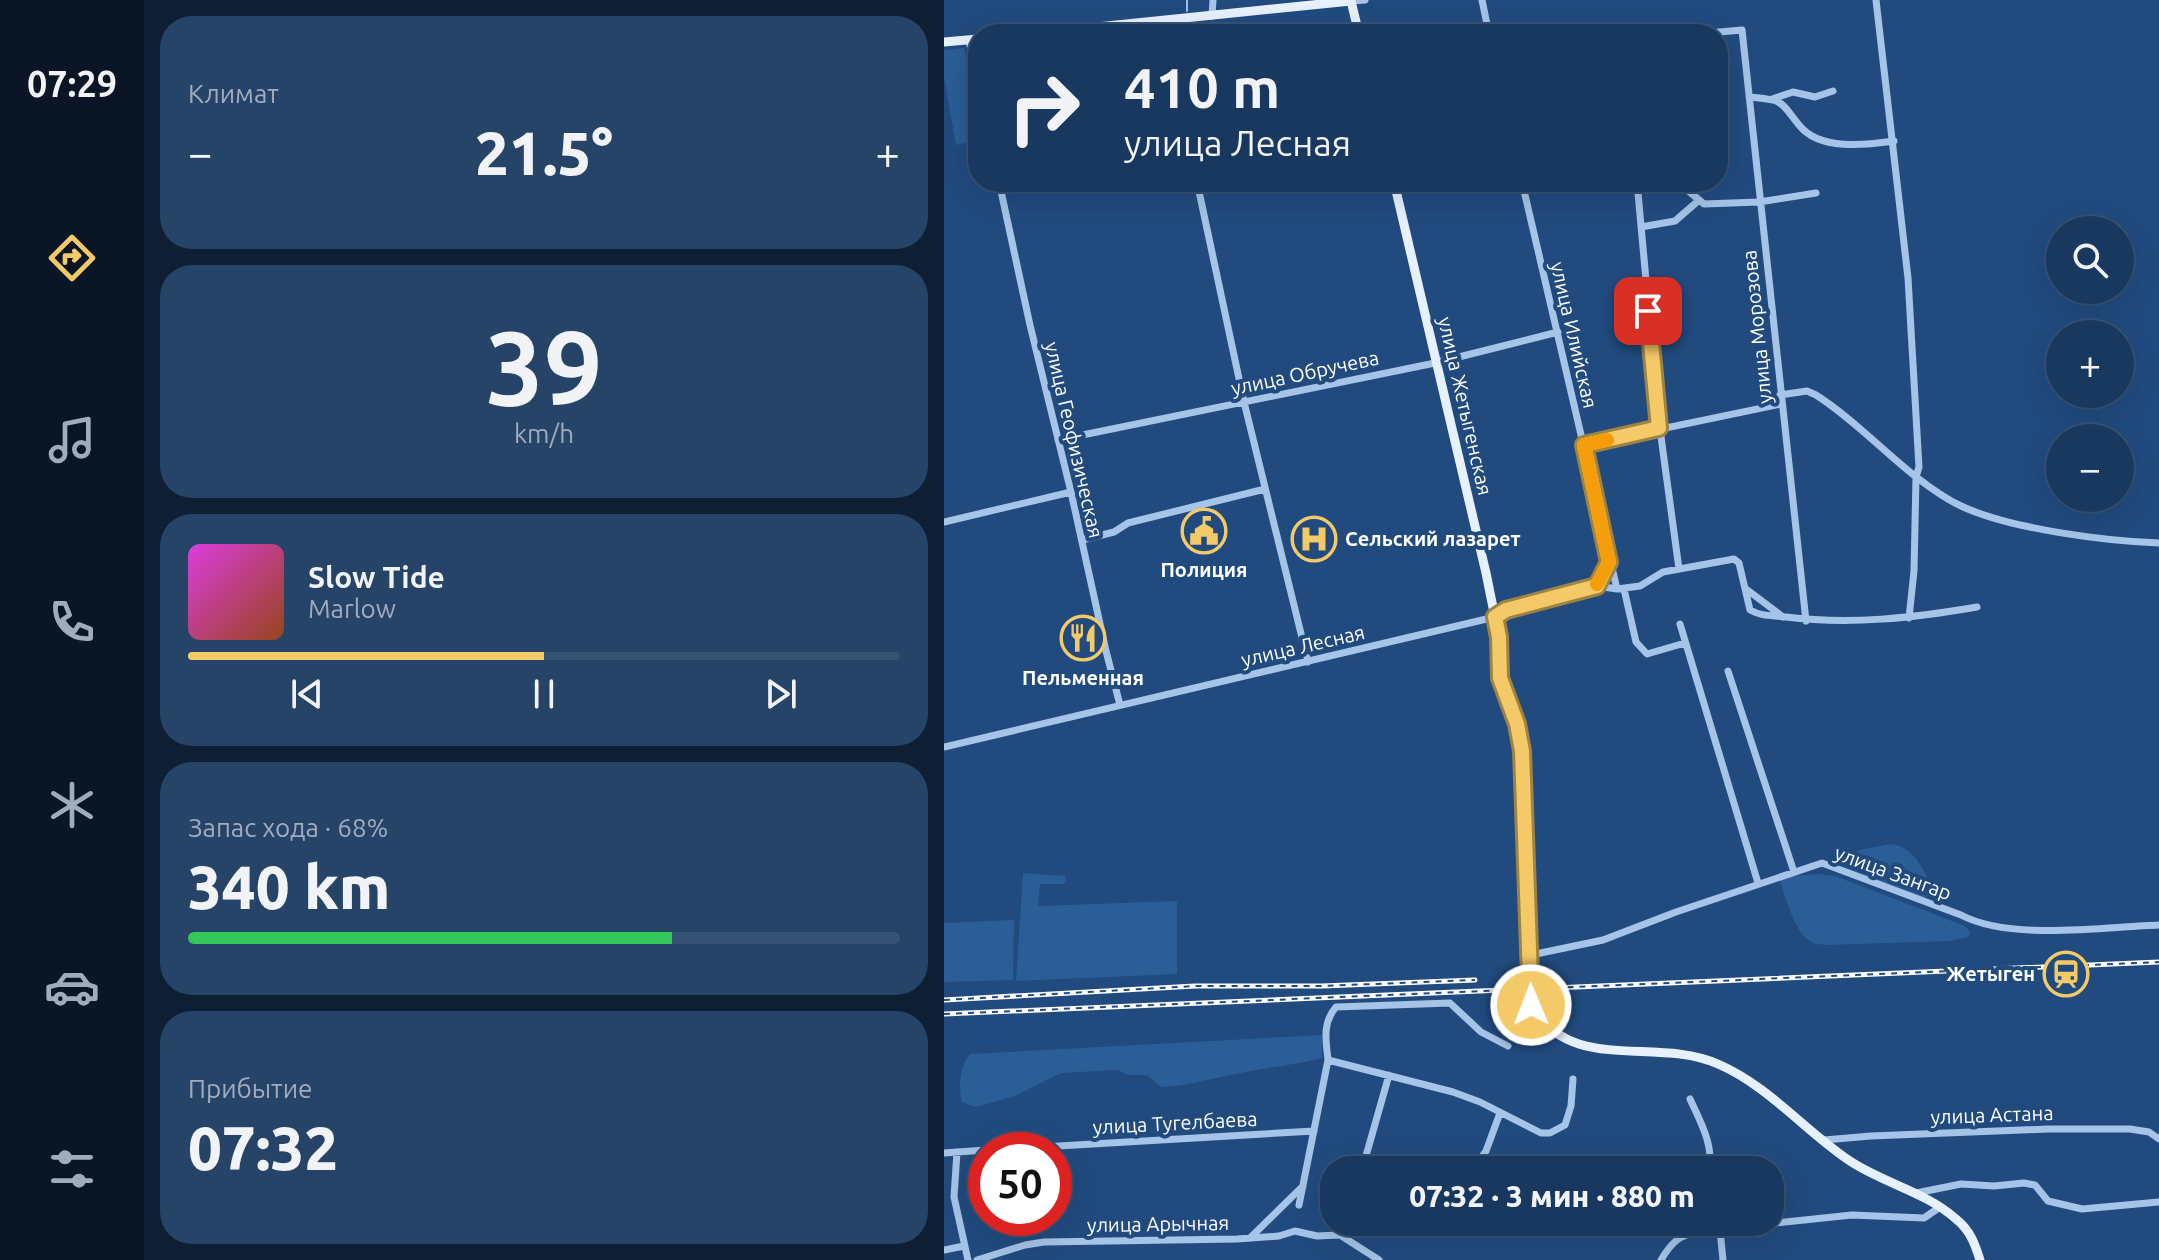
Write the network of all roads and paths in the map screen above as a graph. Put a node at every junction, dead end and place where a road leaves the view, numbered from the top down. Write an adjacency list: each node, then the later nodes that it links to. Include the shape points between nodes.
1 (1213, 0): 6 (street)
2 (1365, 0): 5 (street)
3 (1482, 0): 11 (street)
4 (1876, 0): 18 (street)
5 (1351, 1): 6 (main road); 10 (main road)
6 (1212, 16): 7 (main road)
7 (1163, 21): 8 (main road); 9 (street)
8 (1132, 24)
9 (1164, 24)
10 (1357, 24)
11 (1487, 24)
12 (1728, 31): 16 (street, улица Морозова, via 1742,30)
13 (968, 40): 14 (main road)
14 (944, 42)
15 (1833, 91): 17 (street, via 1815,97 1793,92)
16 (1749, 97): 17 (street); 27 (street, улица Морозова)
17 (1772, 99): 18 (street, via 1807,132 1833,144)
18 (1894, 141): 36 (street, via 1909,299)
19 (1001, 192): 34 (street, улица Геофизическая)
20 (1199, 192): 32 (street)
21 (1396, 192): 30 (main road, улица Жетыгенская)
22 (1524, 192): 29 (street, улица Илийская)
23 (1638, 192): 28 (street)
24 (1689, 192): 26 (street)
25 (1816, 193): 27 (street)
26 (1698, 201): 27 (street); 28 (street, via 1675,221)
27 (1759, 202): 31 (street, улица Морозова)
28 (1641, 227): 33 (street)
29 (1558, 332): 30 (street, улица Обручева); 35 (street, улица Илийская)
30 (1435, 363): 32 (street, улица Обручева); 48 (main road, улица Жетыгенская)
31 (1780, 399): 33 (street); 36 (street, via 1807,391 1816,395); 51 (street, улица Морозова)
32 (1244, 402): 34 (street, улица Обручева); 37 (street)
33 (1659, 428): 35 (street); 43 (street)
34 (1058, 440): 38 (street, улица Геофизическая)
35 (1584, 445): 42 (street, улица Илийская)
36 (1916, 477): 41 (street, via 1961,506 1999,519); 50 (street)
37 (1265, 489): 40 (street, via 1128,523); 54 (street)
38 (1071, 492): 39 (street); 40 (street, улица Геофизическая)
39 (944, 522)
40 (1082, 540): 56 (street, улица Геофизическая)
41 (2159, 543)
42 (1609, 562): 44 (street); 46 (street, улица Илийская)
43 (1679, 569): 45 (street, via 1736,560); 46 (street)
44 (1597, 586): 46 (street, улица Лесная); 48 (street, улица Лесная)
45 (1744, 588): 49 (street); 49 (street, via 1750,610)
46 (1621, 589): 53 (street, улица Илийская, via 1636,642 1647,654)
47 (1977, 607): 50 (street)
48 (1495, 617): 54 (street, улица Лесная); 61 (main road, улица Жетыгенская, via 1500,678 1522,751)
49 (1783, 617): 51 (street)
50 (1909, 618): 51 (street)
51 (1806, 621)
52 (1680, 624): 53 (street)
53 (1685, 643): 59 (street)
54 (1308, 662): 56 (street, улица Лесная)
55 (1728, 671): 58 (street)
56 (1120, 705): 57 (street, улица Лесная)
57 (944, 747)
58 (1794, 872): 59 (street, улица Зангар); 60 (street, улица Зангар, via 1822,863 1978,924 2005,929)
59 (1758, 883): 61 (street, улица Зангар, via 1603,940)
60 (2159, 925)
61 (1531, 955): 70 (main road, улица Жетыгенская, via 1531,1005 1545,1028 1561,1039 1592,1048 1692,1055 1717,1063 1749,1080)
62 (1508, 1046): 63 (street, via 1481,1032 1450,1003 1336,1007 1327,1019)
63 (1328, 1060): 64 (street); 68 (street)
64 (1389, 1075): 67 (street, via 1453,1092); 75 (street)
65 (1573, 1079): 67 (street, via 1571,1106 1558,1130 1541,1133)
66 (1690, 1099): 77 (street)
67 (1500, 1113): 76 (street)
68 (1314, 1131): 71 (street, улица Тугелбаева); 78 (street)
69 (2159, 1139): 70 (street, улица Астана, via 2130,1129 2048,1129)
70 (1824, 1140): 79 (main road, улица Жетыгенская, via 1861,1168)
71 (1072, 1145)
72 (968, 1151): 73 (street, улица Тугелбаева)
73 (957, 1152): 74 (street, улица Тугелбаева); 89 (street, via 954,1197)
74 (944, 1153)
75 (1366, 1156)
76 (1482, 1156)
77 (1710, 1156)
78 (1303, 1185): 81 (street); 88 (street)
79 (1914, 1194): 80 (street, via 1961,1184 2024,1183 2035,1185 2048,1201 2082,1209); 82 (main road, улица Жетыгенская)
80 (2159, 1202)
81 (1299, 1205)
82 (1940, 1207): 83 (street, via 1924,1218 1852,1215); 96 (main road, улица Жетыгенская, via 1969,1231)
83 (1784, 1223)
84 (1320, 1236): 88 (street, улица Арычная, via 1295,1231)
85 (1342, 1236): 93 (street)
86 (1683, 1236): 94 (street, via 1670,1244)
87 (1721, 1236): 95 (street)
88 (1250, 1238): 92 (street, улица Арычная, via 1034,1243)
89 (964, 1246): 90 (street); 91 (street)
90 (944, 1250)
91 (968, 1260)
92 (977, 1260)
93 (1379, 1260)
94 (1661, 1260)
95 (1723, 1260)
96 (1980, 1260)

